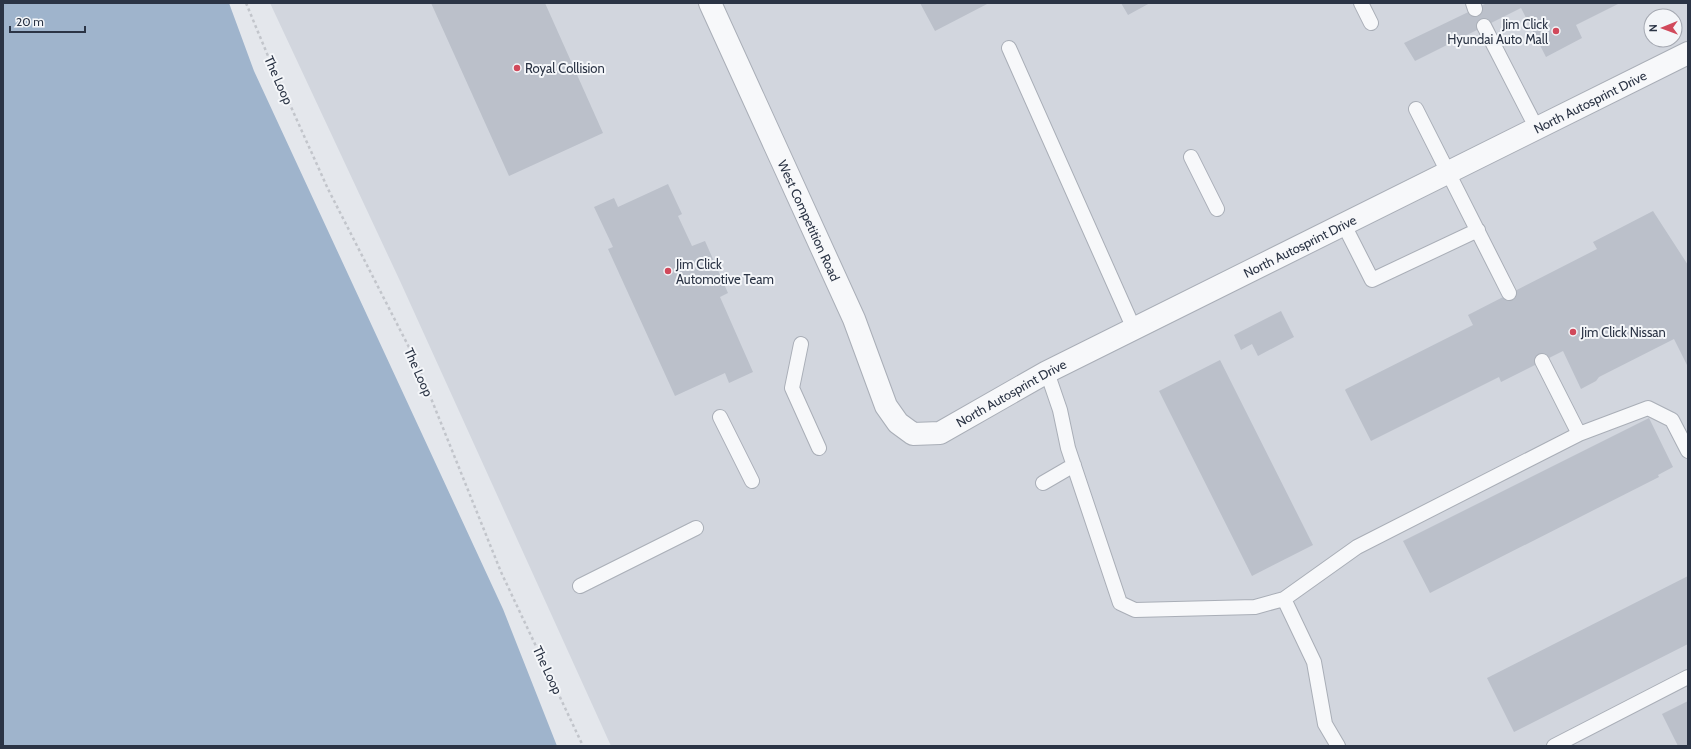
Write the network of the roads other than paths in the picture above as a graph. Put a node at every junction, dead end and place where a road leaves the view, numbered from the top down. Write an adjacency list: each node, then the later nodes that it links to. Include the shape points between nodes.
1 (710, 3): 20 (street, West Competition Road, via 854,319 886,406 898,423)
2 (1361, 3): 3 (lane)
3 (1371, 23)
4 (1484, 26): 8 (lane)
5 (1009, 48): 15 (lane)
6 (1688, 53): 8 (street, North Autosprint Drive)
7 (1416, 109): 10 (lane)
8 (1536, 128): 10 (street, North Autosprint Drive)
9 (1191, 157): 11 (lane)
10 (1449, 172): 12 (street, North Autosprint Drive); 13 (lane)
11 (1217, 209)
12 (1344, 225): 13 (lane, via 1372,280); 15 (street, North Autosprint Drive)
13 (1478, 230): 14 (lane)
14 (1509, 293)
15 (1134, 329): 18 (street, North Autosprint Drive)
16 (801, 344): 22 (lane, via 792,388)
17 (1542, 361): 21 (lane)
18 (1047, 372): 20 (street, North Autosprint Drive, via 940,433); 24 (lane)
19 (720, 417): 25 (lane)
20 (913, 434)
21 (1579, 434): 23 (lane, via 1648,408 1672,420); 29 (lane, via 1357,547)
22 (819, 448)
23 (1688, 451)
24 (1074, 465): 26 (lane); 29 (lane, via 1120,603 1135,610 1255,607)
25 (752, 481)
26 (1043, 483)
27 (696, 528): 28 (lane)
28 (580, 586)
29 (1284, 600): 31 (lane, via 1314,662 1325,724)
30 (1688, 677): 32 (lane)
31 (1338, 746)
32 (1554, 746)

